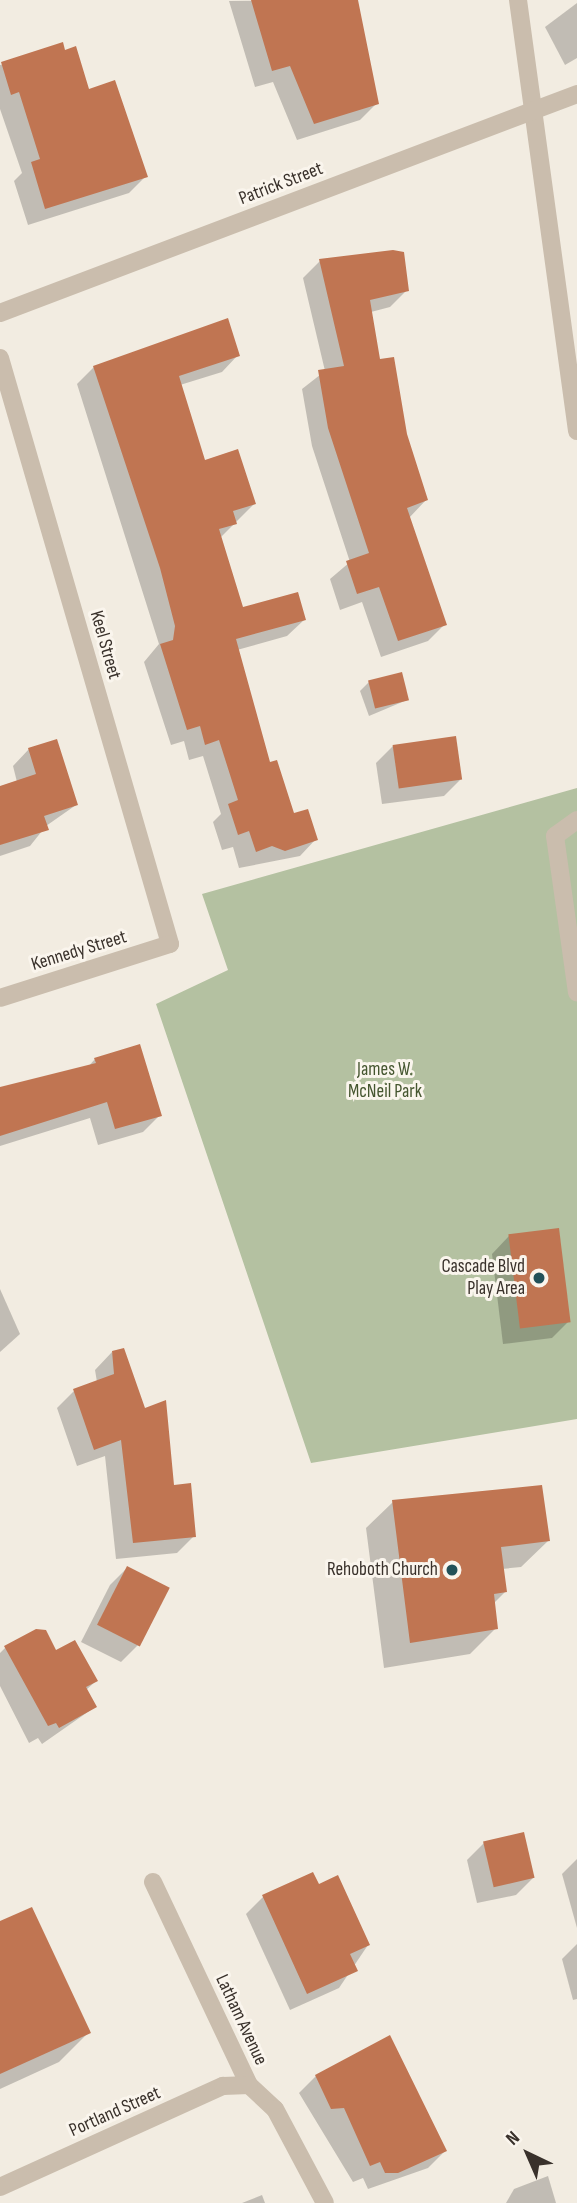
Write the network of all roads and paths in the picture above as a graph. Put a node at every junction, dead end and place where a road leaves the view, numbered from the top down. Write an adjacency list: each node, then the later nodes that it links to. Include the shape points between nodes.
1 (518, 0): 3 (street)
2 (577, 94): 3 (street, Patrick Street)
3 (535, 110): 4 (street, Patrick Street); 6 (street)
4 (0, 313)
5 (0, 358): 8 (street, Keel Street)
6 (577, 431)
7 (577, 820): 9 (street, via 555,836)
8 (170, 944): 10 (street, Kennedy Street)
9 (577, 992)
10 (0, 998)
11 (153, 1882): 12 (street, Latham Avenue)
12 (249, 2085): 13 (street, Portland Street, via 223,2086); 14 (street, Latham Avenue, via 275,2109)
13 (0, 2187)
14 (325, 2203)

